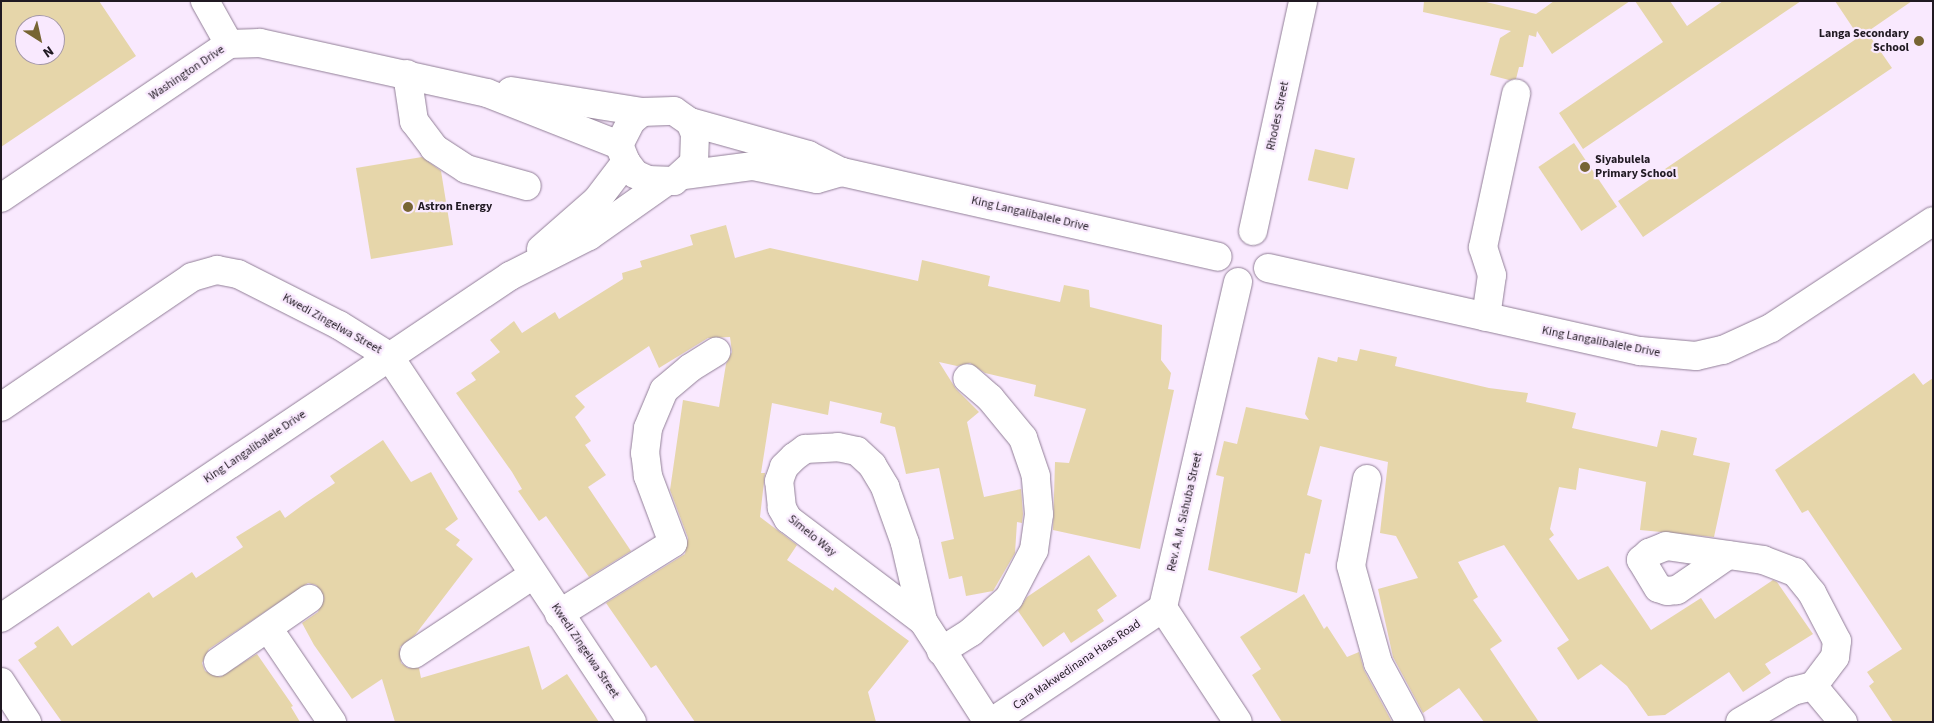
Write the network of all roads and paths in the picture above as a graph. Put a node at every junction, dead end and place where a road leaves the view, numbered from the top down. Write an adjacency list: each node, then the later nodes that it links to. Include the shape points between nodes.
1 (205, 1): 3 (street)
2 (1302, 1): 15 (street, Rhodes Street)
3 (230, 44): 4 (street, Washington Drive, via 260,43); 13 (street, Washington Drive)
4 (407, 74): 5 (street, Washington Drive); 12 (street, via 414,121 434,148 466,168)
5 (487, 93): 7 (street, Washington Drive, via 519,91); 9 (street, Washington Drive)
6 (1516, 94): 20 (street, via 1483,247 1492,275)
7 (642, 112): 8 (street, via 674,111); 9 (street, via 623,131)
8 (690, 122): 10 (street, King Langalibalele Drive, via 808,155); 11 (street, via 696,151 694,163)
9 (622, 154): 11 (street, via 635,174); 18 (street, King Langalibalele Drive, via 597,200)
10 (842, 172): 11 (street, King Langalibalele Drive, via 817,179 753,166); 16 (street, King Langalibalele Drive)
11 (674, 179): 18 (street, King Langalibalele Drive, via 588,236)
12 (527, 186)
13 (1, 198)
14 (1933, 221): 20 (street, King Langalibalele Drive, via 1771,328 1723,350 1696,356 1640,351)
15 (1253, 231): 16 (street, via 1229,235 1221,245); 17 (street, via 1269,246)
16 (1218, 257): 19 (street, via 1224,273)
17 (1268, 268): 19 (street, via 1256,280); 20 (street, King Langalibalele Drive)
18 (510, 276): 22 (street, King Langalibalele Drive)
19 (1238, 282): 29 (street, Rev. A. M. Sishuba Street)
20 (1486, 317)
21 (716, 352): 30 (street, via 664,390 648,428 645,453 648,476 673,543)
22 (389, 356): 24 (street, Kwedi Zingelwa Street, via 339,325 255,282 238,274 217,270 192,277); 27 (street, Kwedi Zingelwa Street); 31 (street, King Langalibalele Drive)
23 (967, 378): 34 (street, via 990,398 1023,438 1036,476 1039,514 1034,550 1009,598 971,632)
24 (1, 407)
25 (1367, 479): 45 (street, via 1351,566 1378,663)
26 (1728, 555): 38 (street, via 1782,566 1802,579 1812,593 1838,647 1835,657)
27 (533, 575): 30 (street, Kwedi Zingelwa Street); 35 (street)
28 (309, 599): 33 (street)
29 (1162, 608): 43 (street, Cara Makwedinana Haas Road); 44 (street)
30 (559, 614): 41 (street, Kwedi Zingelwa Street)
31 (1, 618)
32 (923, 621): 32 (street, Simelo Way, via 788,519 782,508 779,481 784,468 794,457 805,449 838,446 857,451 872,465 885,487 905,543); 34 (street, Simelo Way)
33 (268, 628): 36 (street); 40 (street)
34 (941, 651): 42 (street, Simelo Way)
35 (414, 654)
36 (218, 662)
37 (1, 682): 39 (street)
38 (1813, 686): 46 (street, via 1778,698); 47 (street)
39 (28, 722)
40 (332, 722)
41 (632, 722)
42 (988, 722)
43 (992, 722)
44 (1238, 722)
45 (1410, 722)
46 (1740, 722)
47 (1843, 722)

